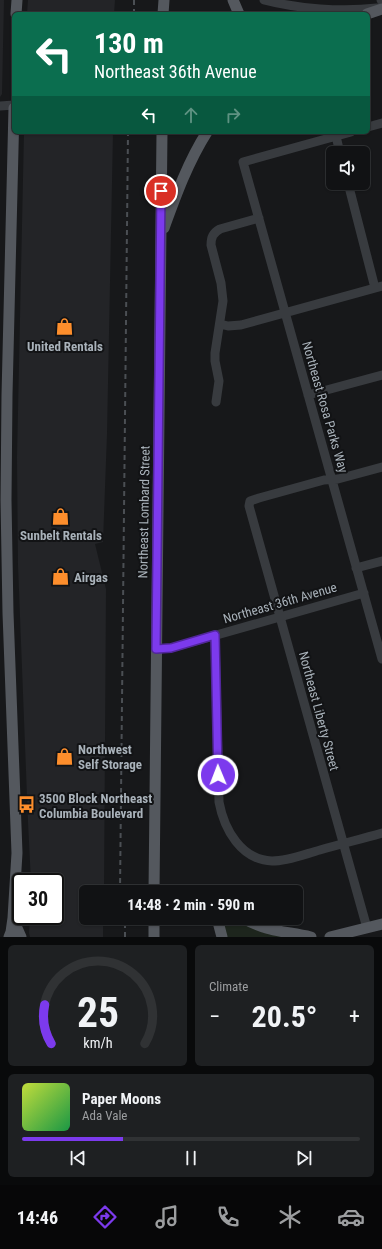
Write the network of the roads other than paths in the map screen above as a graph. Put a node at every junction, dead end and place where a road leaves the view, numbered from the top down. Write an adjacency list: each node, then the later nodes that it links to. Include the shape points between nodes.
1 (17, 0): 6 (main road)
2 (164, 0): 7 (main road)
3 (233, 0): 8 (main road)
4 (264, 0): 5 (street, via 321,9)
5 (382, 8): 9 (main road)
6 (16, 12)
7 (163, 12)
8 (238, 12)
9 (370, 13)
10 (12, 104): 11 (street)
11 (0, 106)
12 (382, 123): 13 (street)
13 (370, 126)
14 (13, 134): 39 (main road, via 6,497 17,840)
15 (162, 134): 21 (main road, Northeast Lombard Street)
16 (206, 134): 21 (main road, via 183,179)
17 (335, 134): 18 (street); 20 (street, Northeast Rosa Parks Way, via 243,162)
18 (338, 146)
19 (350, 190): 22 (street)
20 (259, 218): 23 (street, Northeast Rosa Parks Way); 24 (street, via 220,229 211,239 223,292)
21 (161, 236): 35 (main road, Northeast Lombard Street)
22 (378, 287): 23 (street)
23 (285, 313): 24 (street, via 241,326); 26 (street, Northeast Rosa Parks Way)
24 (220, 324): 27 (street, via 215,353 219,381)
25 (382, 375): 26 (street)
26 (308, 395): 29 (street, Northeast Rosa Parks Way)
27 (216, 402)
28 (382, 467): 29 (street)
29 (332, 479): 31 (street, Northeast Rosa Parks Way); 33 (street, Northeast Liberty Street, via 250,501 249,506)
30 (382, 561): 31 (street)
31 (356, 568): 32 (street, Northeast Rosa Parks Way)
32 (364, 593): 33 (street, Northeast 36th Avenue); 36 (street, Northeast Rosa Parks Way)
33 (280, 617): 34 (street, Northeast 36th Avenue); 38 (street, Northeast Liberty Street)
34 (215, 635): 35 (street, Northeast 36th Avenue, via 171,648); 38 (street, via 218,791 222,817 230,834 248,853 272,861)
35 (156, 649): 40 (main road, Northeast Lombard Street)
36 (381, 654)
37 (382, 833): 38 (street)
38 (343, 844): 47 (street, Northeast Liberty Street)
39 (15, 873)
40 (154, 885)
41 (382, 924): 47 (main road)
42 (12, 925): 48 (main road)
43 (12, 925): 48 (main road)
44 (154, 925): 49 (main road)
45 (219, 925): 50 (main road)
46 (259, 925): 51 (main road, via 279,932)
47 (366, 928): 52 (main road)
48 (11, 936)
49 (154, 937)
50 (222, 937)
51 (311, 937)
52 (330, 937)

